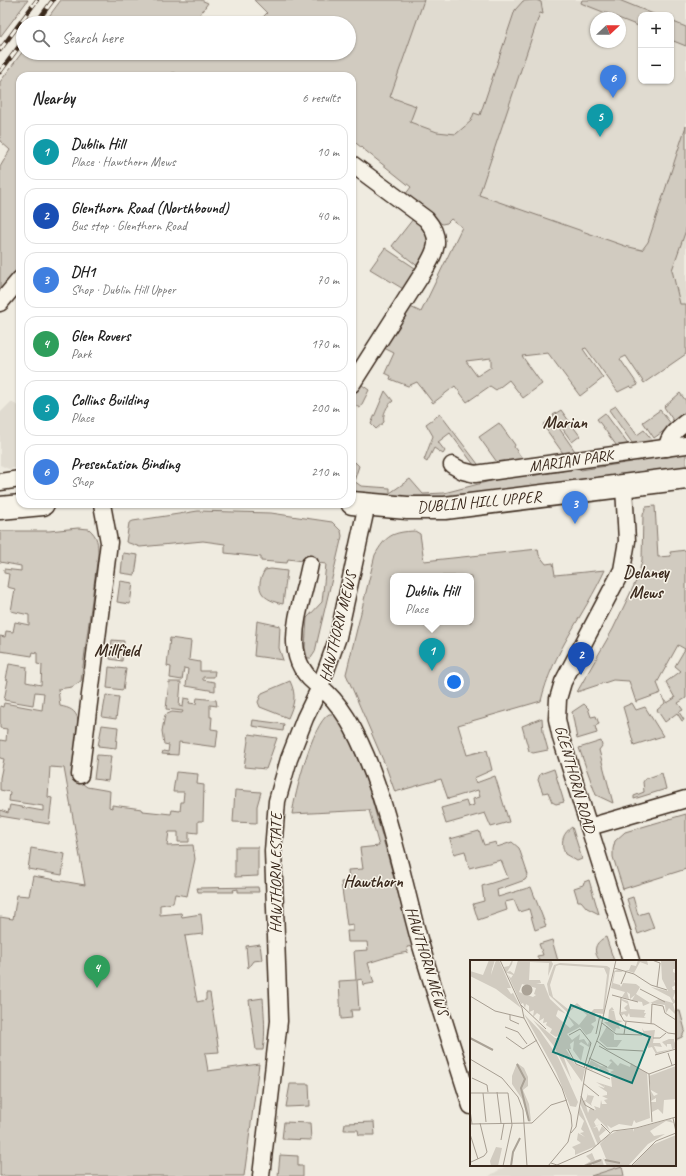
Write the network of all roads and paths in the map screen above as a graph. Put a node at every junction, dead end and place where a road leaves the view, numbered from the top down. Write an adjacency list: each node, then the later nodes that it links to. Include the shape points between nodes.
1 (356, 167): 4 (street, via 426,219 436,236 436,245 430,261)
2 (16, 284): 3 (street)
3 (0, 303)
4 (356, 378)
5 (686, 422): 7 (street, via 676,430)
6 (686, 445): 7 (street, MARIAN PARK)
7 (667, 448): 8 (street, MARIAN PARK, via 475,474)
8 (452, 465)
9 (686, 478): 12 (street, DUBLIN HILL UPPER)
10 (16, 480): 11 (street)
11 (0, 482)
12 (624, 487): 13 (street, DUBLIN HILL UPPER, via 445,508); 21 (street, GLENTHORN ROAD, via 627,541 622,570 570,667 558,699 557,719 561,738)
13 (360, 504): 18 (street, HAWTHORN MEWS, via 338,637)
14 (16, 507): 15 (street)
15 (0, 508)
16 (103, 508): 19 (street, via 109,542)
17 (310, 564): 18 (street, via 296,619 296,656 301,669)
18 (320, 687): 23 (street, HAWTHORN MEWS, via 332,695 343,711 370,766 421,945); 24 (street, HAWTHORN ESTATE, via 289,759 277,801 273,852 279,1021)
19 (80, 776)
20 (686, 799): 21 (street)
21 (589, 827): 22 (street, GLENTHORN ROAD)
22 (631, 960)
23 (470, 1103)
24 (262, 1176)

